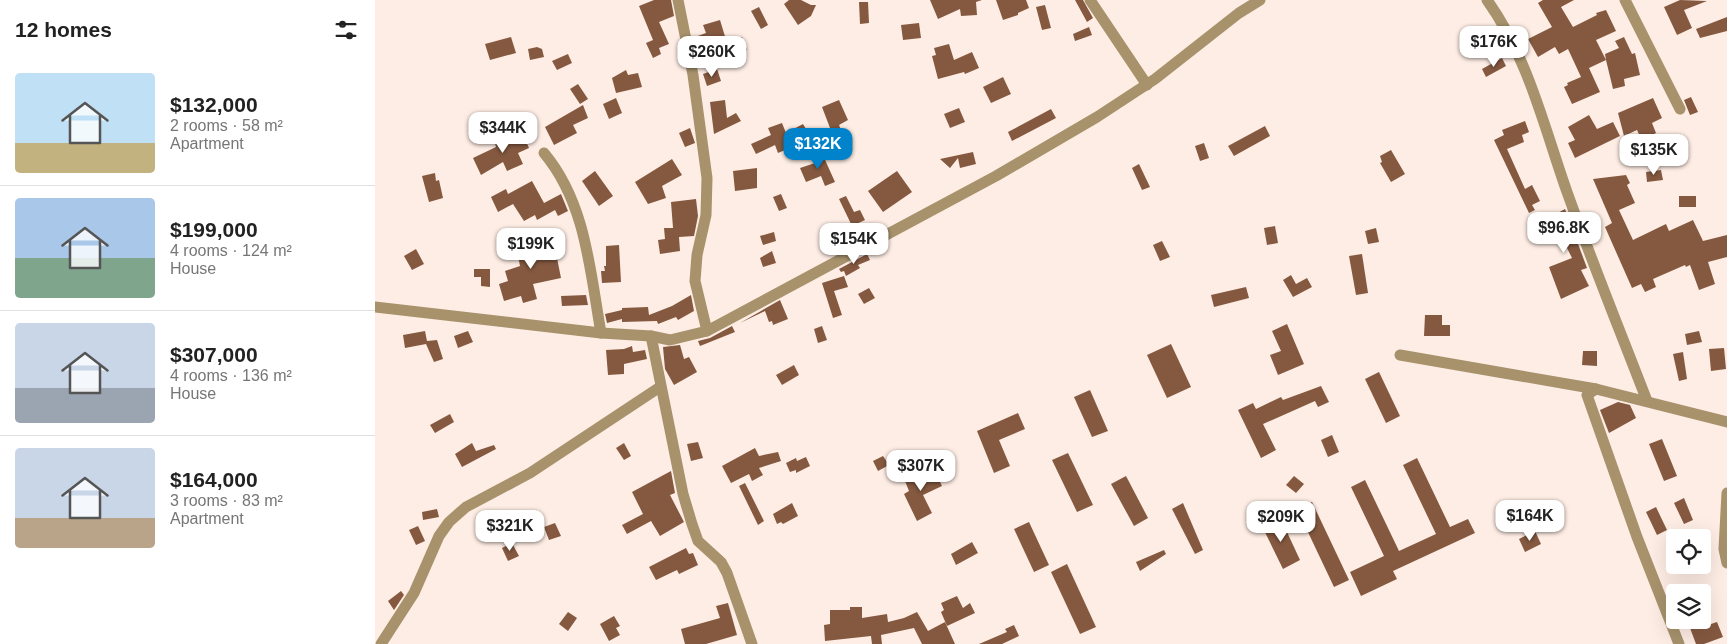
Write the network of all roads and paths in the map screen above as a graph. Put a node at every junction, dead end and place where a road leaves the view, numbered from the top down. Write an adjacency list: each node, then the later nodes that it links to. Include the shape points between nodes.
1 (678, 0): 10 (street, via 693,75 707,178 706,215 695,281)
2 (1091, 0): 6 (street)
3 (1261, 0): 6 (street, via 1239,13)
4 (1487, 0): 16 (street, via 1501,19 1527,75 1567,193)
5 (1625, 0): 7 (street)
6 (1147, 84): 10 (street, via 996,176)
7 (1680, 109)
8 (543, 153): 11 (street, via 570,196 582,226)
9 (375, 307): 11 (street)
10 (707, 330): 12 (street, via 670,340)
11 (601, 333): 12 (street)
12 (651, 336): 14 (street)
13 (1400, 355): 15 (street)
14 (661, 387): 20 (street, via 530,473 466,507 449,522 439,536 414,593); 21 (street, via 683,494 698,541 727,572)
15 (1596, 389): 16 (street); 22 (street, via 1589,392 1587,400)
16 (1647, 401): 17 (street)
17 (1727, 422)
18 (1727, 493): 19 (street)
19 (1727, 563)
20 (381, 644)
21 (752, 644)
22 (1679, 644)

